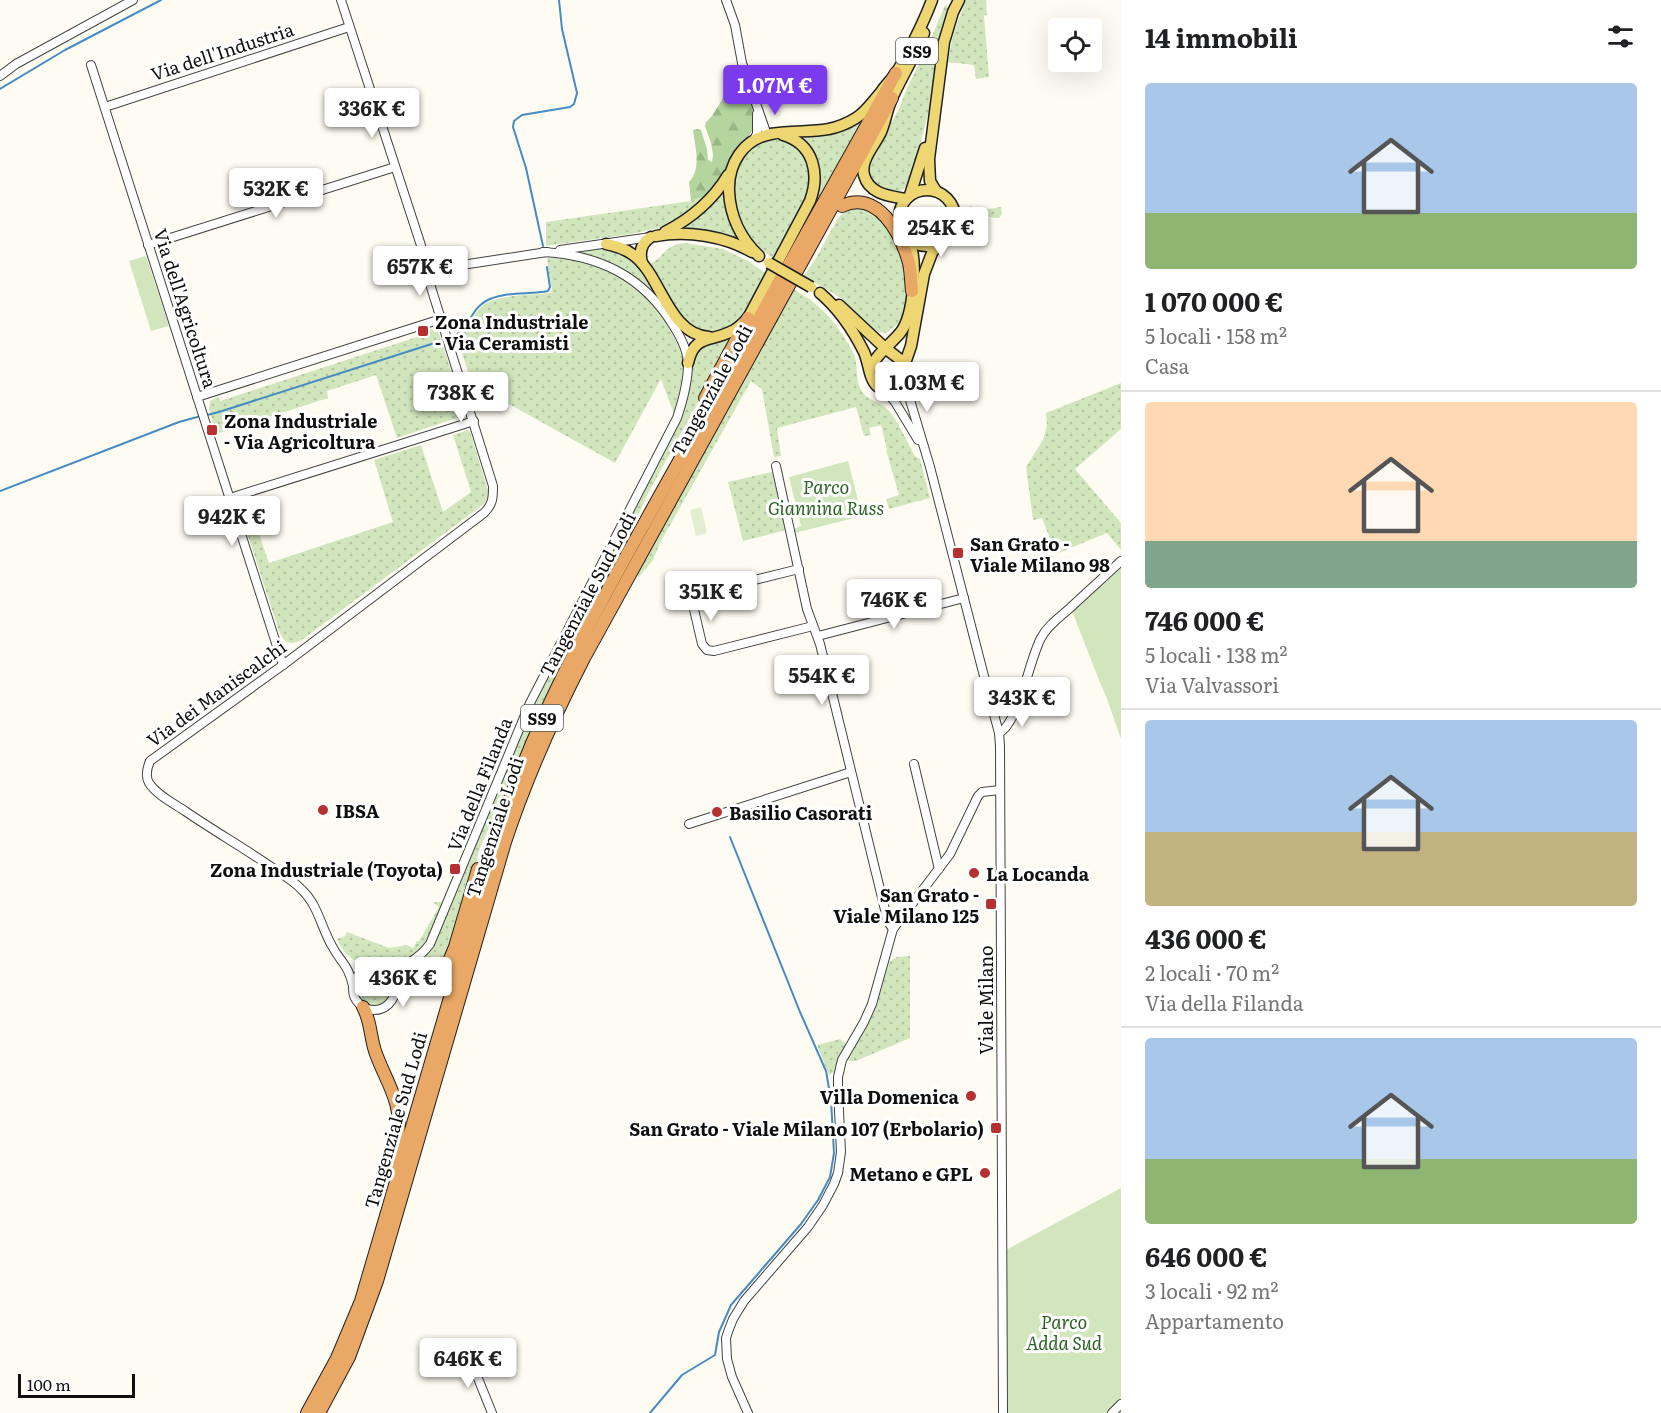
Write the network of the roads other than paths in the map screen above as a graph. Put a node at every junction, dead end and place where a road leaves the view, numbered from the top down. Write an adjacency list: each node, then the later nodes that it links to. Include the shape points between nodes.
1 (133, 0): 9 (street)
2 (341, 0): 6 (street)
3 (726, 0): 12 (street)
4 (934, 0): 8 (main road, Tangenziale Sud Lodi / SS9); 10 (main road, Tangenziale Lodi / SS9, via 918,48)
5 (959, 0): 13 (main road, via 944,42)
6 (349, 27): 11 (street, Via dell'Industria); 17 (street)
7 (91, 65): 11 (street, Via dell'Agricoltura)
8 (896, 73): 14 (main road, via 869,107 850,122 824,130); 51 (highway, Tangenziale Sud Lodi / SS9)
9 (0, 76)
10 (892, 98): 19 (main road, via 865,161 864,175 875,190); 24 (highway, Tangenziale Lodi / SS9)
11 (105, 107): 27 (street, Via dell'Agricoltura)
12 (756, 108): 14 (street); 15 (street)
13 (934, 120): 18 (main road, via 929,168); 19 (main road)
14 (770, 134): 15 (main road); 34 (main road, via 788,136 805,148 814,165 815,184 807,209)
15 (753, 141): 16 (main road, via 742,149)
16 (732, 166): 22 (main road, via 720,188 702,206 678,225); 29 (main road, via 731,209 741,235)
17 (395, 167): 27 (street); 31 (street)
18 (936, 191): 19 (main road, via 918,191); 26 (main road, via 948,199 955,216 951,232)
19 (908, 197): 21 (main road, via 901,205)
20 (842, 206): 21 (highway, via 852,200 867,199 878,202); 24 (highway); 33 (highway, via 854,202 881,211 904,247)
21 (898, 220): 23 (main road)
22 (654, 236): 25 (street); 29 (main road, via 702,236 733,243); 30 (main road, via 642,245)
23 (909, 241): 26 (main road, via 923,246); 33 (main road, via 915,263)
24 (812, 243): 77 (highway, Tangenziale Lodi / SS9, via 584,658 538,752 505,842 374,1290 349,1357)
25 (606, 244): 28 (street); 30 (main road, via 625,249)
26 (938, 244): 41 (main road, via 924,274 911,346)
27 (148, 245): 46 (street, Via dell'Agricoltura)
28 (543, 252): 31 (street); 42 (street, via 588,258 642,287 675,328)
29 (759, 256): 32 (main road, bridge)
30 (642, 263): 36 (main road, via 678,320 691,331)
31 (429, 270): 35 (street)
32 (816, 290): 37 (main road, via 851,315); 43 (main road, via 834,306 852,332)
33 (912, 291): 38 (main road, via 907,321)
34 (748, 318): 36 (main road, via 735,330); 51 (highway, via 669,463)
35 (441, 320): 46 (street); 47 (street)
36 (712, 338): 42 (main road, via 692,350)
37 (875, 339): 38 (main road); 39 (main road)
38 (894, 339): 39 (main road)
39 (885, 348): 40 (main road); 41 (main road)
40 (877, 358): 41 (main road, via 886,355); 43 (main road)
41 (901, 362): 44 (main road)
42 (688, 363): 70 (street, Via della Filanda, via 677,418 530,703 430,944 420,956)
43 (870, 370): 45 (main road, via 875,385)
44 (904, 380): 45 (main road, via 896,388); 48 (street)
45 (885, 390): 48 (street)
46 (197, 397): 50 (street, Via dell'Agricoltura)
47 (474, 422): 50 (street); 57 (street, Via dei Maniscalchi, via 493,486 490,507)
48 (926, 453): 54 (street, Viale Milano)
49 (776, 466): 53 (street)
50 (230, 498): 57 (street, Via dell'Agricoltura)
51 (657, 500): 64 (highway, Tangenziale Sud Lodi / SS9, via 558,685 525,756)
52 (1121, 561): 58 (street, via 1047,628)
53 (799, 569): 55 (street); 55 (street, via 696,597 693,605 702,644 714,651)
54 (964, 598): 56 (street); 59 (street, Viale Milano)
55 (813, 626): 56 (street)
56 (818, 636): 62 (street)
57 (283, 665): 68 (street, Via dei Maniscalchi, via 150,761 147,777 164,797 300,887 314,904 331,945)
58 (1019, 699): 59 (street); 60 (street, via 1008,726)
59 (992, 707): 60 (street, Viale Milano)
60 (999, 733): 63 (street, Viale Milano)
61 (914, 764): 66 (street)
62 (851, 772): 65 (street); 67 (street, via 888,922)
63 (1000, 790): 66 (street, via 978,796 950,854); 80 (street, Viale Milano)
64 (504, 814): 70 (highway, via 484,850 445,971 433,984 419,988 398,984); 73 (highway, Tangenziale Sud Lodi / SS9)
65 (689, 824)
66 (939, 868): 67 (street)
67 (893, 929): 79 (street, via 872,1004 840,1067 841,1152 830,1193 816,1216 744,1301 726,1338 732,1377)
68 (344, 962): 69 (street); 71 (street)
69 (368, 968): 70 (street, via 378,967); 71 (street, via 358,975)
70 (390, 975): 72 (street, via 395,990 389,1004 379,1010)
71 (353, 986): 72 (street, via 354,998)
72 (363, 1007): 73 (highway, via 396,1103 399,1128 397,1150 376,1224)
73 (372, 1263): 76 (highway, Tangenziale Sud Lodi / SS9, via 337,1358)
74 (469, 1356): 78 (street)
75 (1121, 1404): 81 (street)
76 (307, 1413)
77 (319, 1413)
78 (492, 1413)
79 (748, 1413)
80 (1003, 1413)
81 (1112, 1413)

